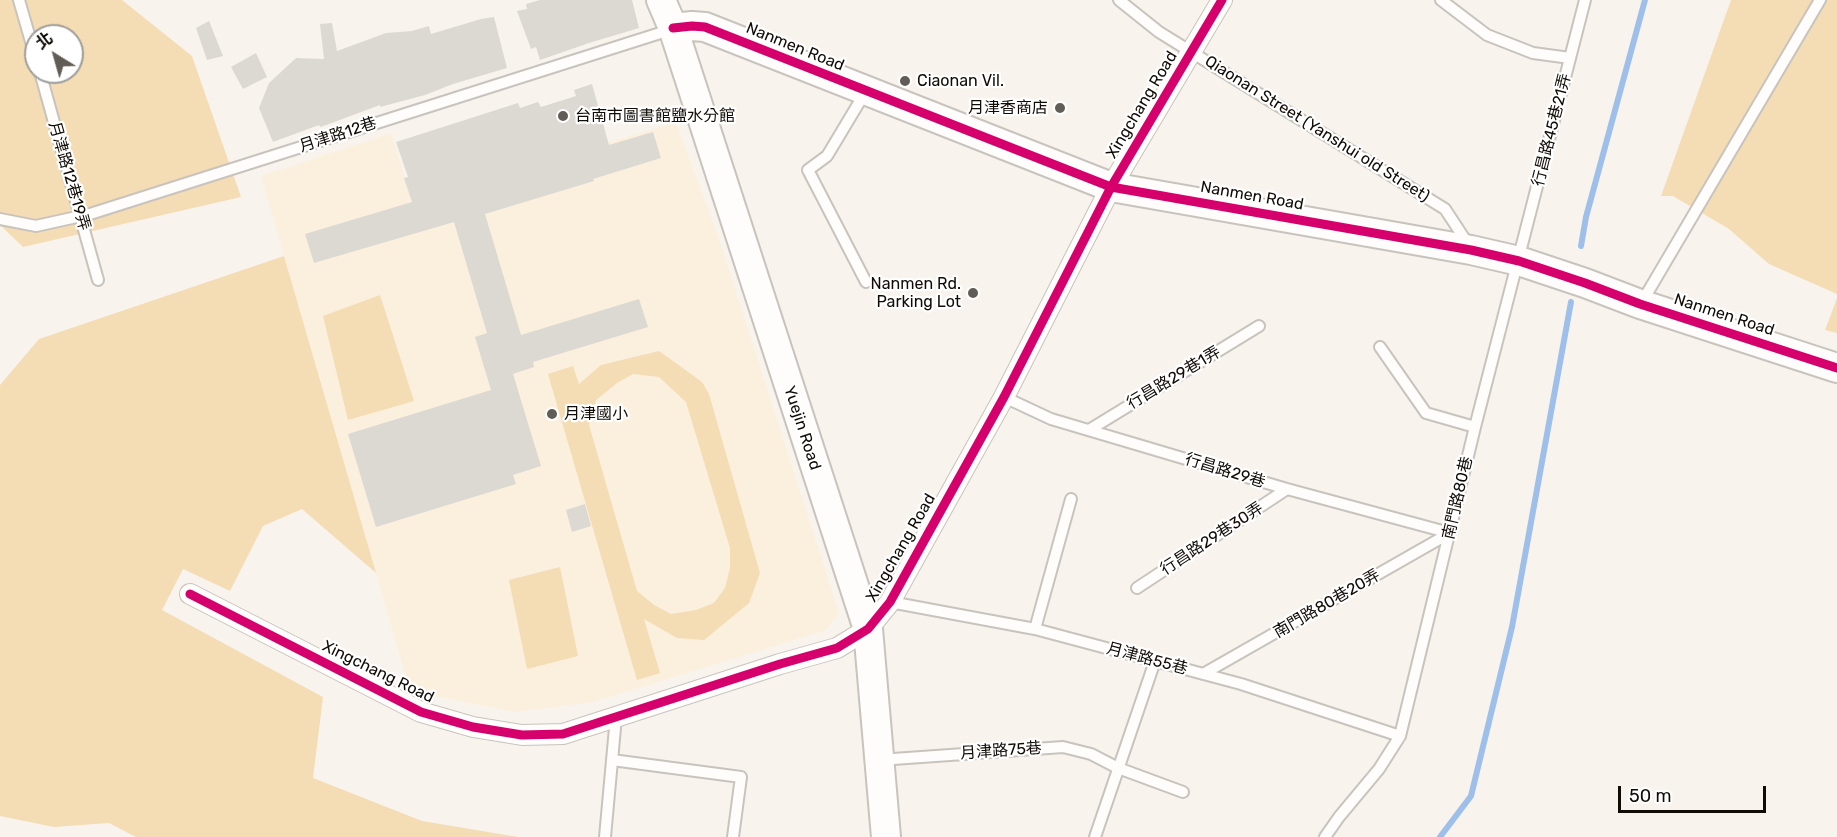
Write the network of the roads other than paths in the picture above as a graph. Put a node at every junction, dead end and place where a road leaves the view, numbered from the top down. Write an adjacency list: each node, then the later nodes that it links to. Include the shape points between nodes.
1 (19, 0): 8 (lane)
2 (661, 0): 9 (street, Yuejin Road)
3 (1119, 0): 10 (lane, Qiaonan Street (Yanshui old Street))
4 (1222, 0): 10 (street, Xingchang Road)
5 (1441, 0): 11 (lane, via 1488,35 1533,53)
6 (1585, 0): 11 (lane, 行昌路45巷21弄)
7 (1820, 0): 21 (lane)
8 (26, 24)
9 (673, 28): 13 (street, Nanmen Road, via 705,27); 15 (lane, 月津路12巷); 34 (street, Yuejin Road)
10 (1192, 51): 14 (street, Xingchang Road); 17 (lane, Qiaonan Street (Yanshui old Street), via 1445,209)
11 (1570, 58): 18 (lane, 行昌路45巷21弄)
12 (43, 84): 15 (lane, 月津路12巷19弄)
13 (866, 91): 14 (street, Nanmen Road); 20 (lane, via 827,156 808,170)
14 (1111, 187): 17 (street, Nanmen Road); 25 (street, Xingchang Road)
15 (81, 216): 16 (lane, 月津路12巷, via 36,226); 19 (lane, 月津路12巷19弄)
16 (0, 219)
17 (1471, 250): 18 (street, Nanmen Road)
18 (1519, 261): 21 (street, Nanmen Road); 26 (lane, 南門路80巷)
19 (98, 280)
20 (866, 282)
21 (1640, 304): 24 (street, Nanmen Road)
22 (1260, 326): 27 (lane, 行昌路29巷1弄)
23 (1380, 347): 26 (lane, via 1426,412)
24 (1837, 368)
25 (1004, 397): 27 (lane, 行昌路29巷, via 1051,419); 33 (street, Xingchang Road)
26 (1475, 427): 30 (lane, 南門路80巷)
27 (1089, 430): 28 (lane, 行昌路29巷)
28 (1287, 489): 30 (lane, 行昌路29巷); 31 (lane, 行昌路29巷30弄)
29 (1071, 499): 35 (lane)
30 (1450, 533): 37 (lane, 南門路80巷20弄); 39 (lane, 南門路80巷)
31 (1137, 588)
32 (190, 594): 38 (street, Xingchang Road, via 421,712 473,727 522,735 563,734)
33 (890, 602): 34 (street, Xingchang Road); 35 (lane, 月津路55巷)
34 (868, 629): 38 (street, Xingchang Road, via 837,648); 41 (street, Yuejin Road)
35 (1035, 629): 36 (lane, 月津路55巷)
36 (1155, 661): 37 (lane, 月津路55巷); 42 (lane)
37 (1203, 674): 39 (lane, 月津路55巷)
38 (616, 717): 40 (lane)
39 (1400, 736): 48 (lane, 南門路80巷)
40 (612, 760): 44 (lane); 45 (lane, via 741,777)
41 (879, 760): 42 (lane, 月津路75巷, via 1063,747 1091,754); 46 (street, Yuejin Road)
42 (1118, 768): 43 (lane, 月津路75巷); 47 (lane)
43 (1183, 792)
44 (605, 837)
45 (733, 837)
46 (886, 837)
47 (1095, 837)
48 (1325, 837)

